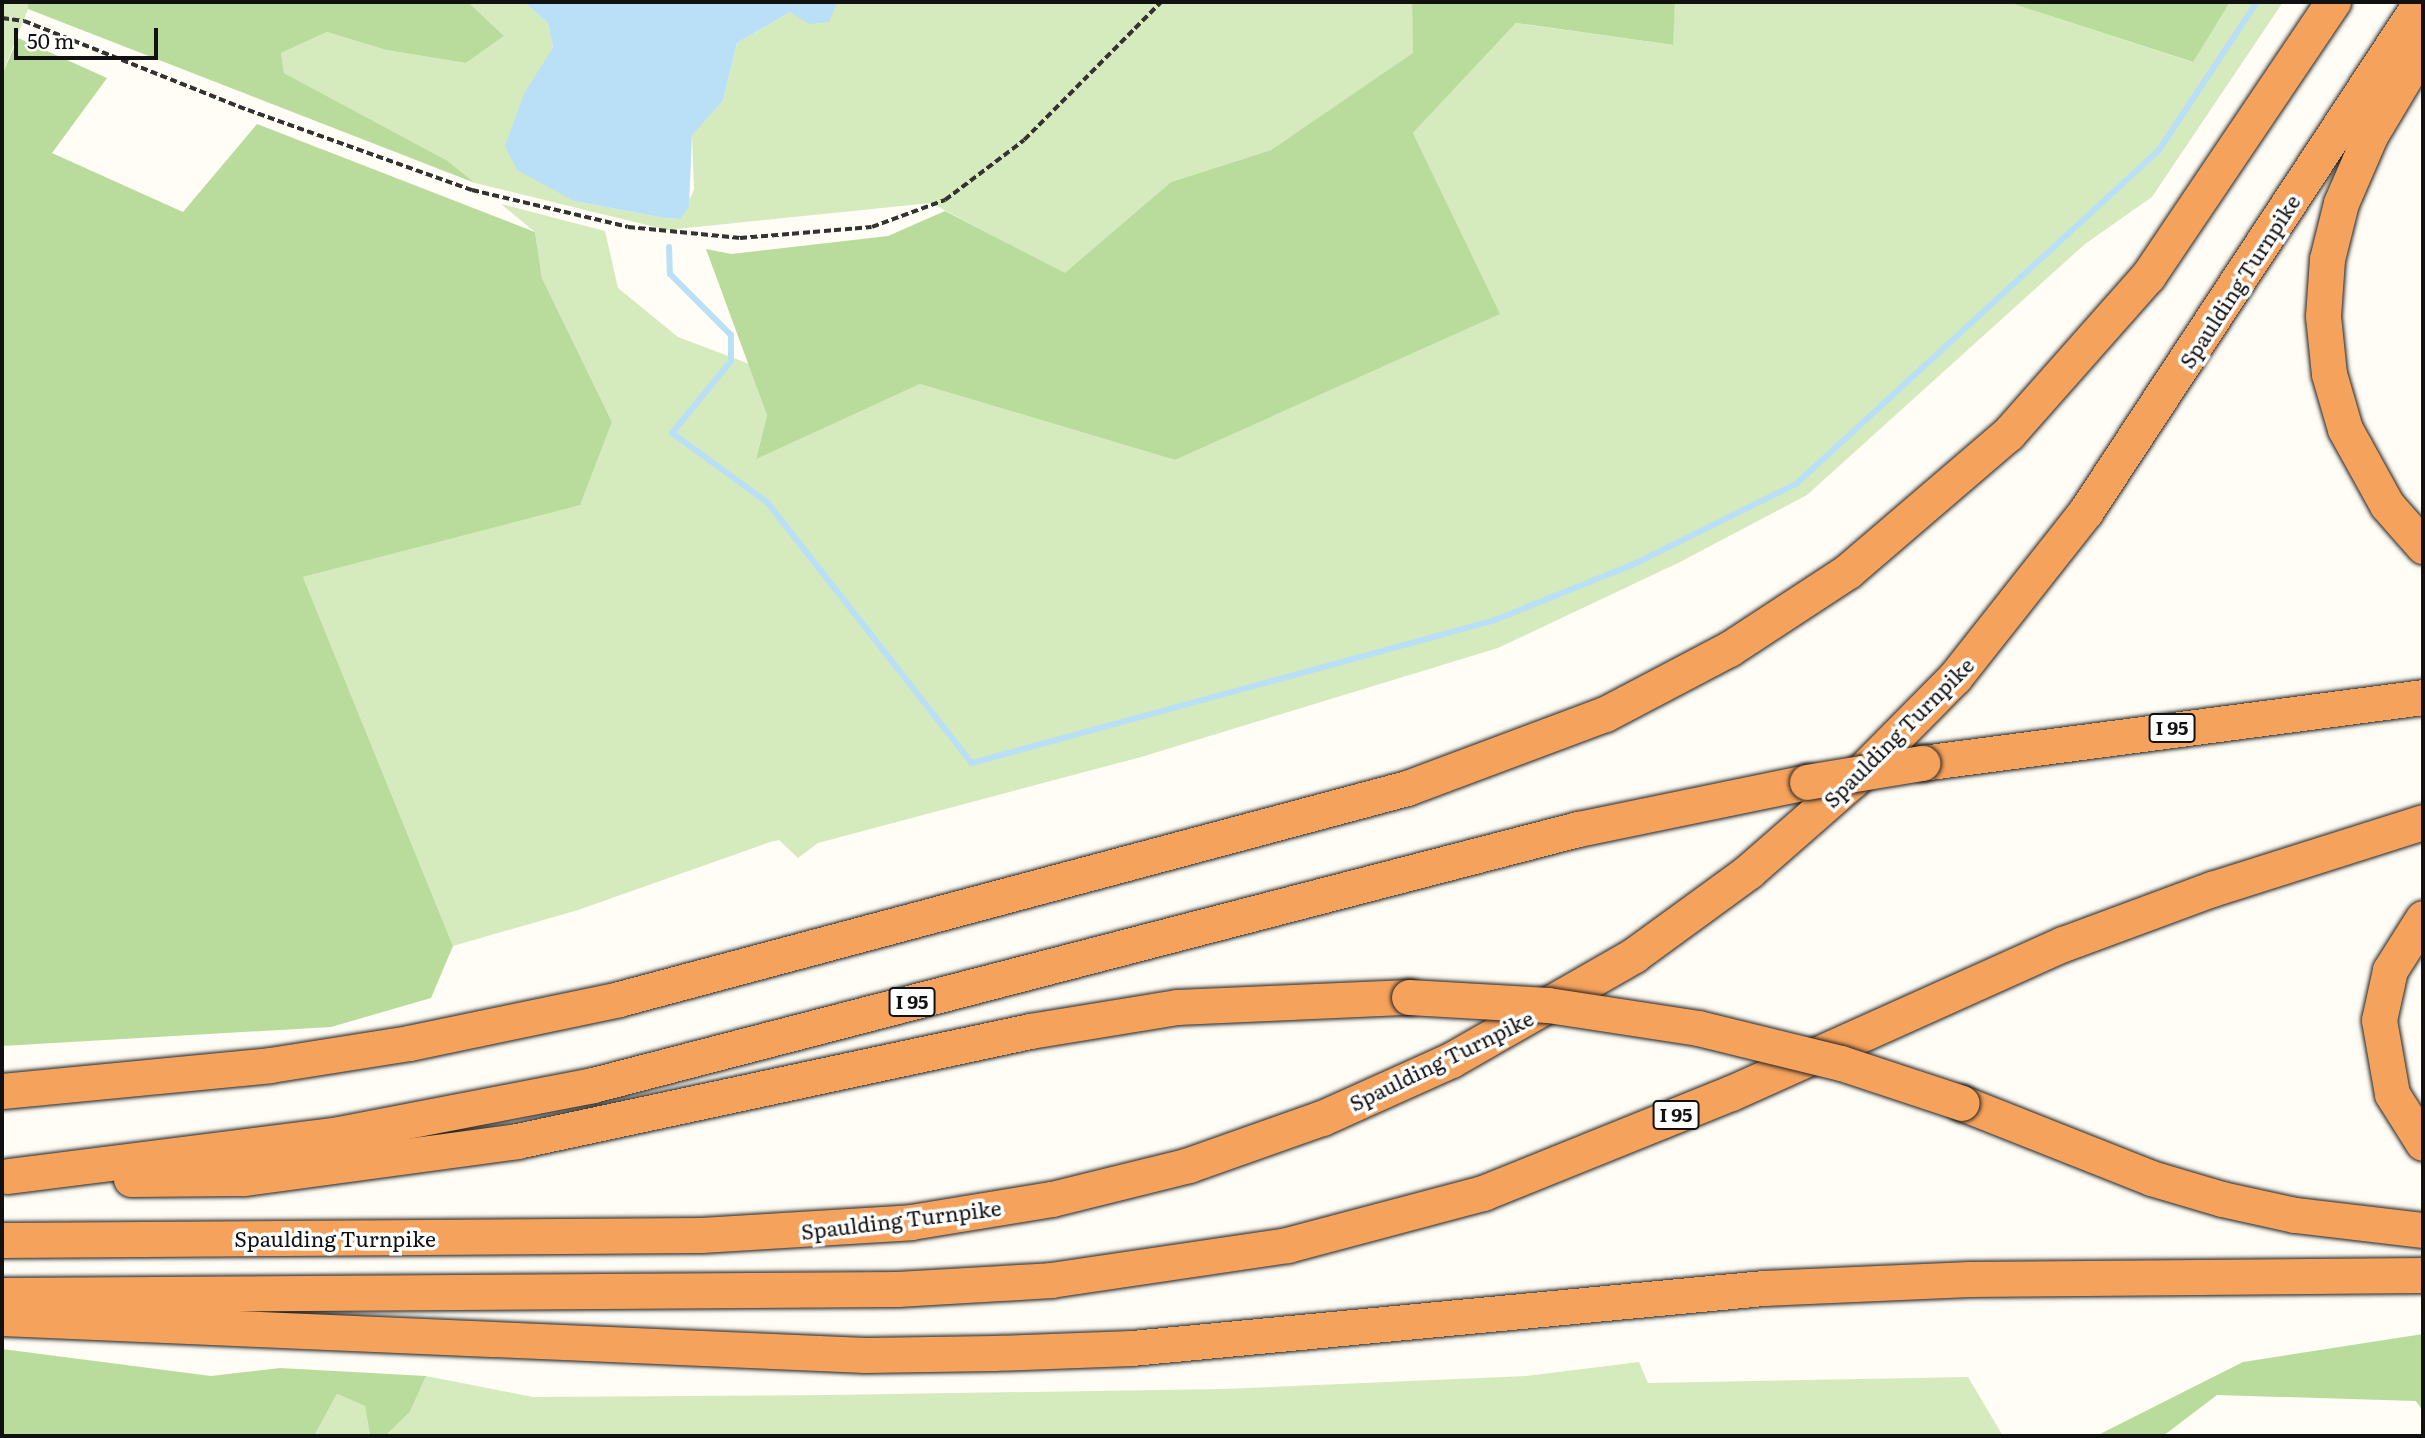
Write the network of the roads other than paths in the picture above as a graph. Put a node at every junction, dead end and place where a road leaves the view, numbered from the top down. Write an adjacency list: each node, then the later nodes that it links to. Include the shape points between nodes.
1 (2333, 2): 8 (highway, via 2148,276 2008,435 1848,571 1729,649 1605,713 1407,788 619,999 282,1064)
2 (2421, 2): 12 (highway, Spaulding Turnpike, via 2110,477 2044,569 1955,677 1853,780 1749,872 1601,975 1451,1060 1322,1118 1189,1165 1052,1199 911,1222 712,1235)
3 (2423, 47): 4 (highway, via 2376,126 2341,203 2327,259 2323,316 2329,374 2346,429 2382,497)
4 (2423, 546)
5 (2423, 697): 10 (highway, I 95, bridge, via 1807,782 1578,829 593,1085 339,1134)
6 (2423, 822): 14 (highway, I 95, via 2212,889 2063,944 1731,1093 1483,1193 1287,1245 1051,1280 897,1289)
7 (2423, 918): 9 (highway, via 2390,970 2379,1020 2392,1094)
8 (2, 1091)
9 (2423, 1143)
10 (5, 1176): 11 (highway, bridge, via 244,1178 379,1163 596,1126 1103,1018 1250,1001 1409,997 1548,1005 1698,1028 1841,1063 1962,1103 2151,1178 2222,1199 2307,1217)
11 (2423, 1230)
12 (2, 1240)
13 (2423, 1275): 15 (highway, via 1970,1279 1763,1288 1132,1348 994,1353 865,1355)
14 (2, 1295)
15 (2, 1318)

